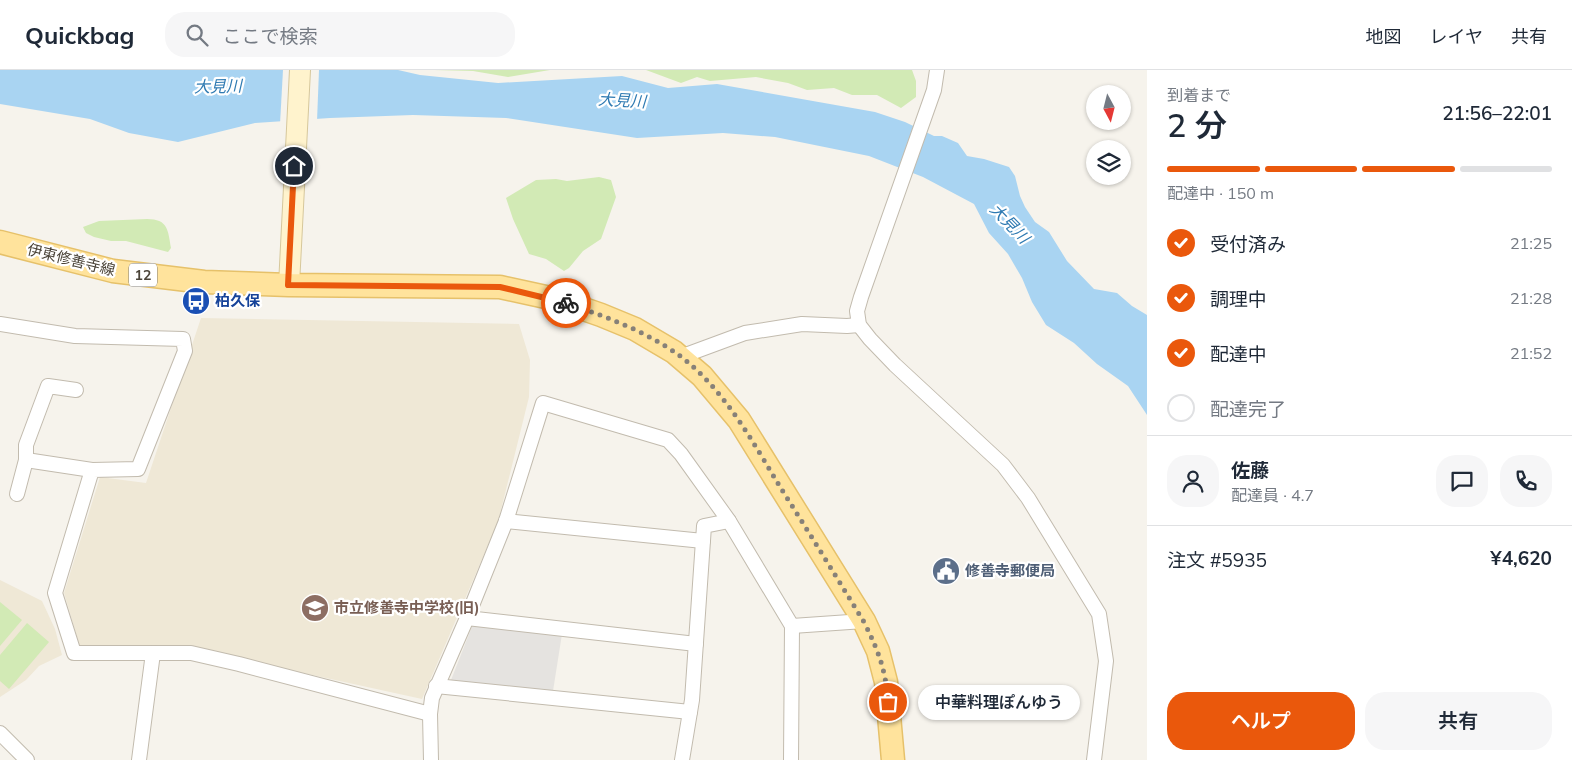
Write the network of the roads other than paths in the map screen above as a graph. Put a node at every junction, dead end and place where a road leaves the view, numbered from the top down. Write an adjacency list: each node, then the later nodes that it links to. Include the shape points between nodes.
1 (300, 70): 4 (main road)
2 (937, 70): 6 (street, via 934,90 861,297 857,311)
3 (0, 242): 4 (main road, 伊東修善寺線 / 12, via 112,271 204,282)
4 (288, 285): 7 (main road, 伊東修善寺線 / 12, via 500,287 601,314 635,329)
5 (0, 324): 10 (street, via 75,336 183,339 185,351 138,469)
6 (859, 325): 7 (street, via 802,324 745,333); 30 (street, via 895,365 1003,465 1028,498 1099,614 1106,661)
7 (680, 357): 16 (main road, 伊東修善寺線 / 12, via 702,376 739,420)
8 (76, 390): 9 (street, via 48,386 26,445)
9 (26, 460): 10 (street); 11 (street)
10 (92, 470): 19 (street, via 55,593 74,653)
11 (17, 494)
12 (729, 520): 13 (street, via 668,440 543,403); 14 (street, via 704,526); 17 (street)
13 (506, 521): 14 (street); 15 (street)
14 (703, 541): 18 (street)
15 (467, 618): 18 (street); 20 (street)
16 (864, 622): 17 (street); 29 (main road, 伊東修善寺線 / 12, via 878,651 886,682)
17 (792, 626): 28 (street)
18 (696, 644): 21 (street)
19 (153, 653): 22 (street, via 191,653); 25 (street)
20 (436, 686): 21 (street); 22 (street)
21 (690, 712): 27 (street)
22 (430, 714): 26 (street)
23 (0, 733): 24 (street)
24 (27, 760)
25 (139, 760)
26 (432, 760)
27 (682, 760)
28 (791, 760)
29 (893, 760)
30 (1094, 760)

